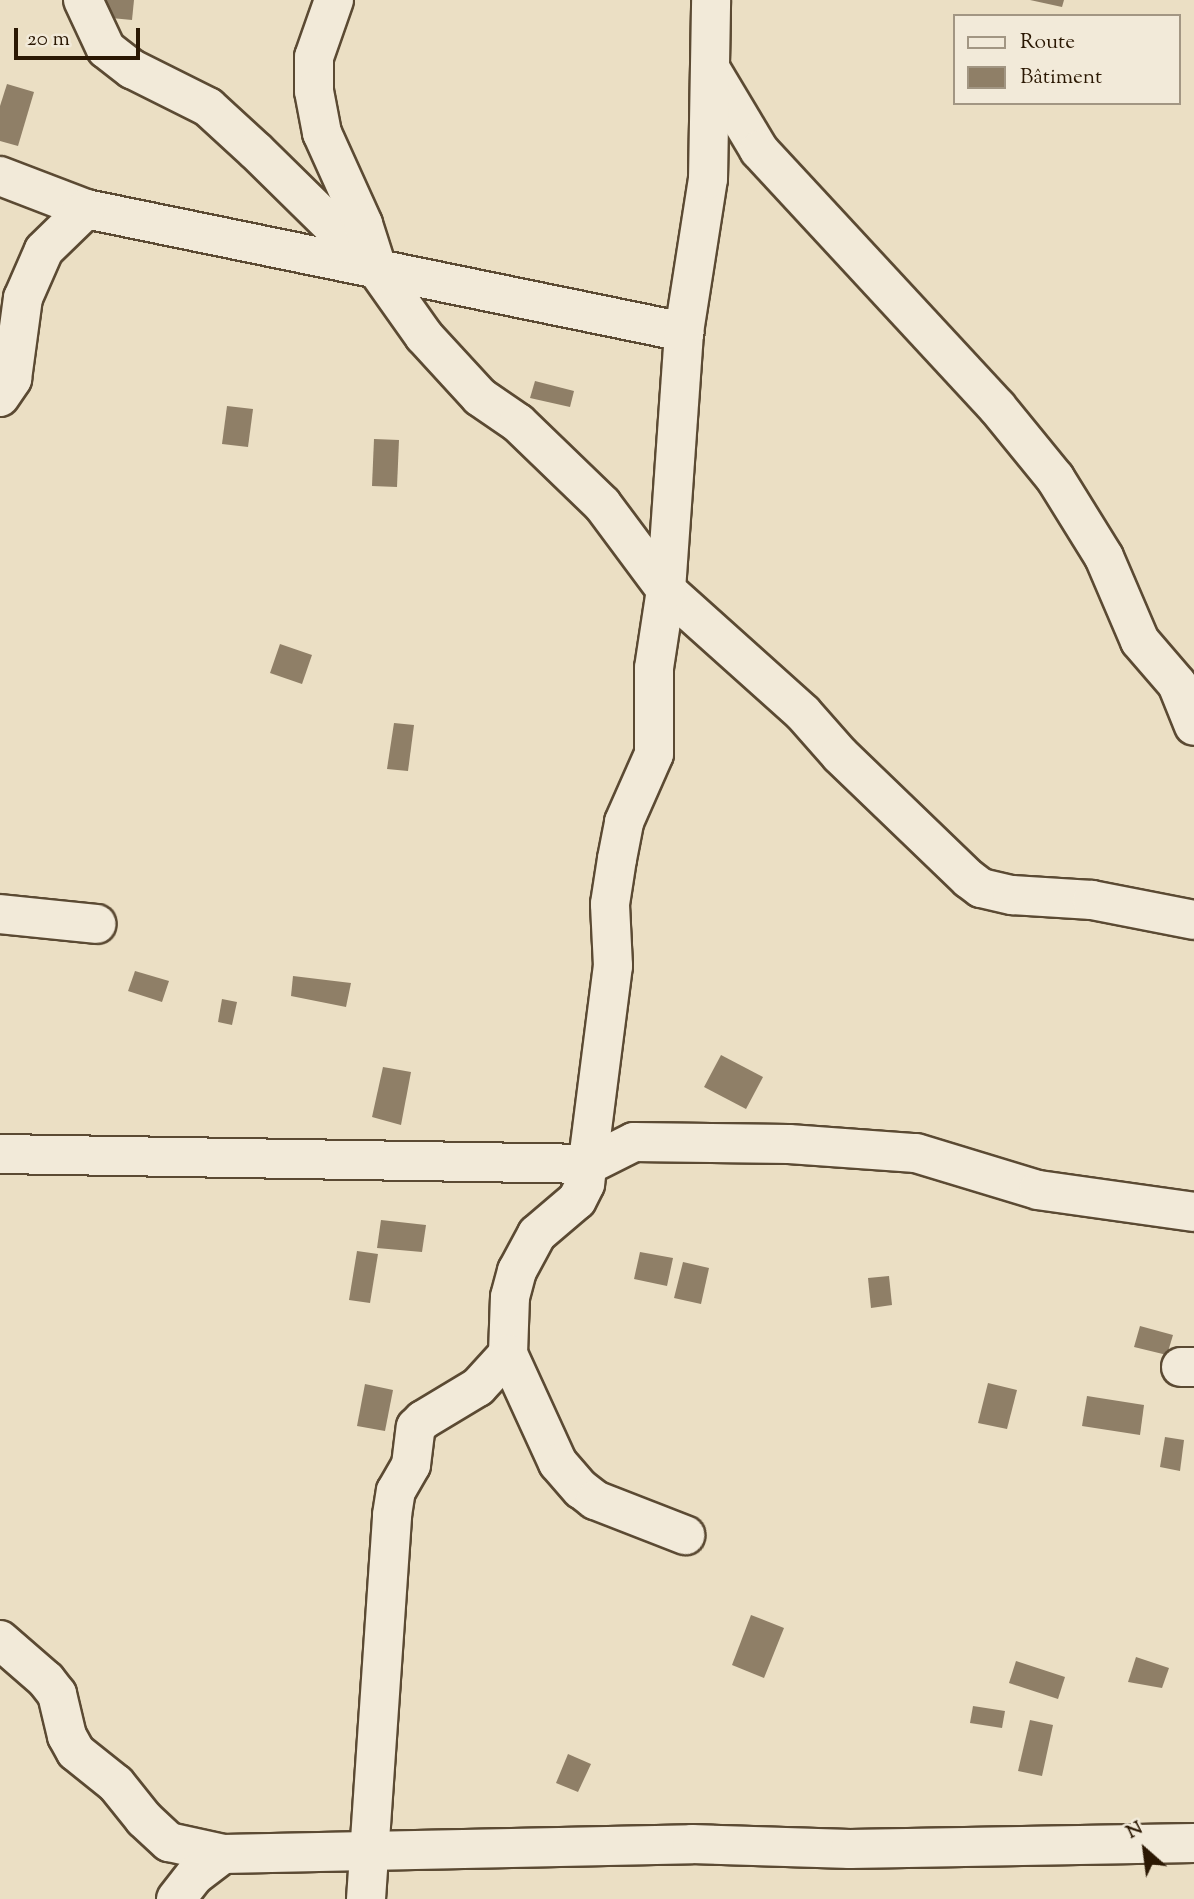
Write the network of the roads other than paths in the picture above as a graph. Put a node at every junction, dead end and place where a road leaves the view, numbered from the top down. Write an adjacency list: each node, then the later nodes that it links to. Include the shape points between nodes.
1 (83, 0): 7 (street, via 106,49 132,69 208,107)
2 (334, 0): 7 (street, via 314,57 314,91 322,134 363,223)
3 (711, 0): 4 (street)
4 (713, 73): 8 (street, via 704,220); 11 (street, via 759,150 997,407 1055,478 1104,557 1140,641 1177,684)
5 (0, 176): 6 (street)
6 (86, 209): 7 (street); 9 (street, via 44,250 23,299 12,379)
7 (378, 271): 8 (street); 10 (street, via 395,300 480,397 519,423 602,504)
8 (684, 332): 10 (street)
9 (0, 397)
10 (666, 590): 13 (street, via 803,713 840,755 981,888 1092,900); 16 (street, via 653,668 654,754 624,822 610,904 613,966)
11 (1194, 726)
12 (0, 914): 14 (street)
13 (1194, 920)
14 (96, 924)
15 (0, 1154): 16 (street)
16 (590, 1164): 17 (street, via 634,1142 789,1143 916,1153 1038,1190); 18 (street, via 577,1200 537,1234 517,1271 510,1297)
17 (1194, 1212)
18 (508, 1354): 19 (street, via 558,1463 581,1489 595,1500); 22 (street, via 478,1387 416,1427 411,1465 396,1491)
19 (685, 1535)
20 (0, 1640): 23 (street, via 57,1694 67,1736 76,1752 116,1784 144,1819 169,1842)
21 (1194, 1843): 22 (street, via 850,1849 692,1844)
22 (368, 1851): 23 (street); 25 (street)
23 (223, 1854): 24 (street, via 195,1875)
24 (176, 1899)
25 (366, 1899)

